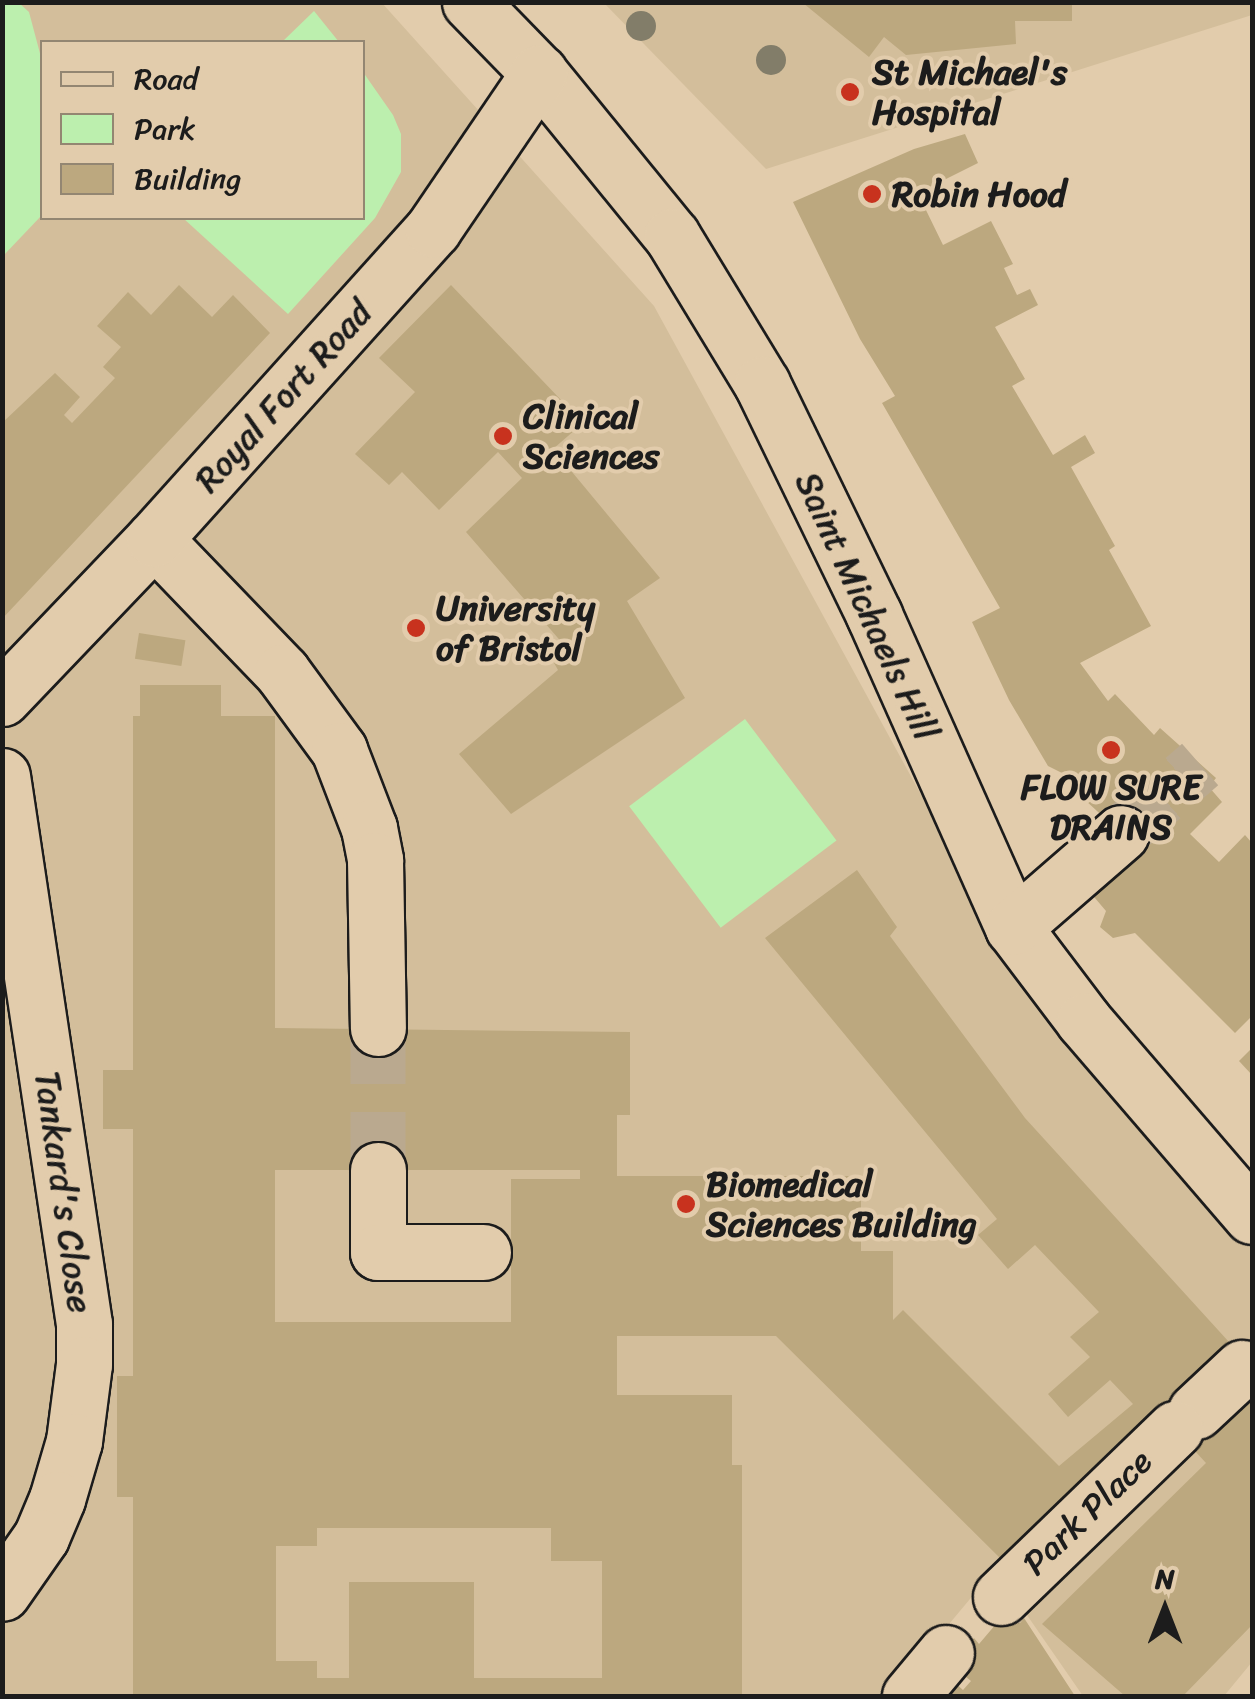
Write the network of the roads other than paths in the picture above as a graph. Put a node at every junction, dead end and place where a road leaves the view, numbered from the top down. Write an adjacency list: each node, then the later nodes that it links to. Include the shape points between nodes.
1 (470, 2): 2 (street, Saint Michaels Hill)
2 (539, 73): 3 (street, Royal Fort Road, via 433,229); 7 (street, Saint Michaels Hill, via 672,236 762,384)
3 (154, 539): 4 (street, Royal Fort Road); 8 (street, via 282,672 339,750 376,860)
4 (2, 698)
5 (2, 776): 13 (street, Tankard's Close, via 84,1324 84,1364 74,1441 57,1499 41,1537)
6 (1121, 833): 7 (street)
7 (1013, 927): 10 (street, Saint Michaels Hill, via 1084,1021)
8 (378, 1028)
9 (378, 1170): 11 (street, via 378,1252)
10 (1252, 1216)
11 (483, 1252)
12 (1242, 1368): 14 (street, Park Place)
13 (2, 1593)
14 (1000, 1597)
15 (946, 1653): 16 (street)
16 (910, 1696)

